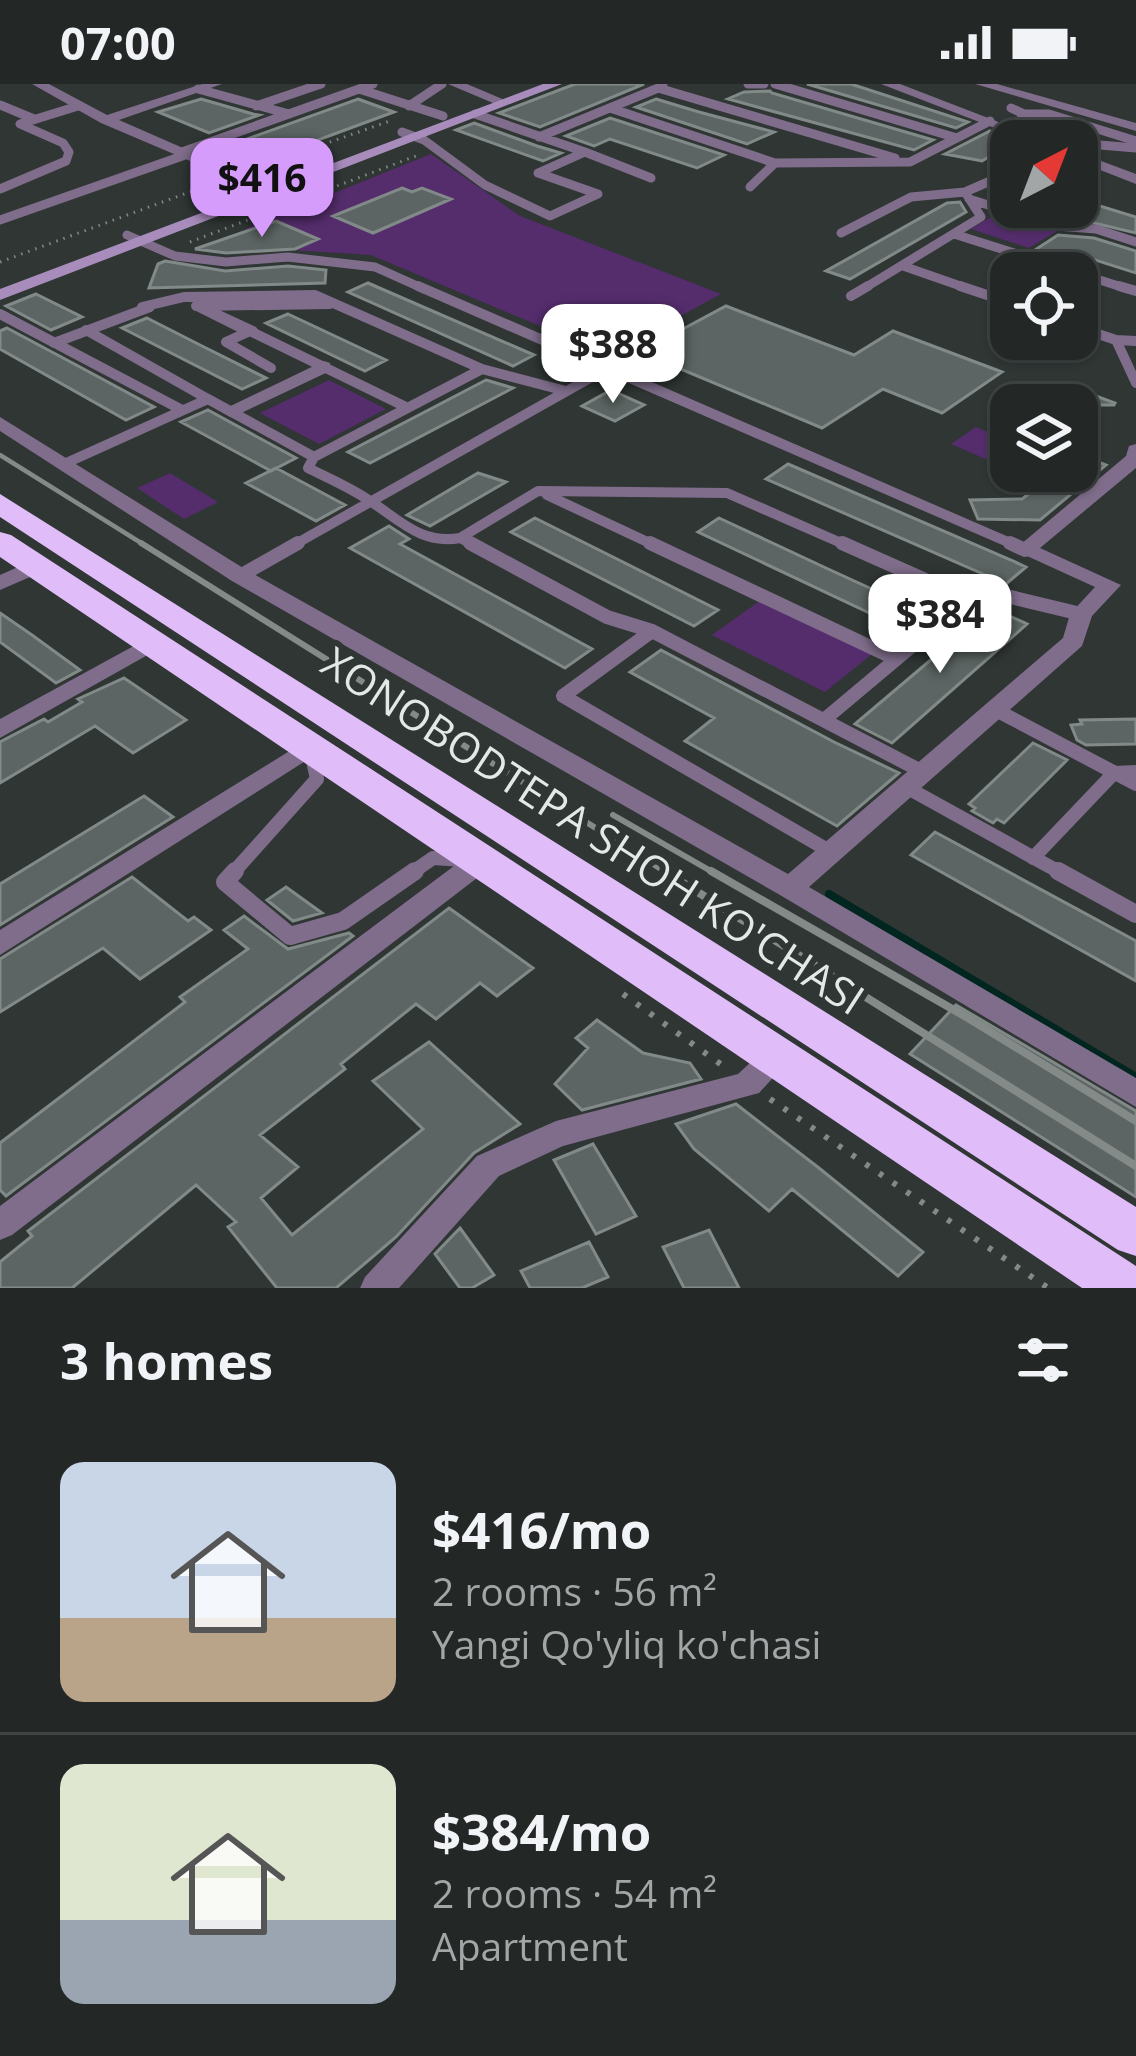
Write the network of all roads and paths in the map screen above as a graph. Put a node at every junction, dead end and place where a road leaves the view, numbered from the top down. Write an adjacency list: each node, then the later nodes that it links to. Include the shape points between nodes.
1 (39, 84): 21 (street)
2 (215, 84): 16 (street)
3 (321, 84): 22 (lane)
4 (335, 84): 17 (lane)
5 (373, 84): 17 (lane)
6 (442, 84): 23 (lane)
7 (455, 84): 19 (street)
8 (528, 84): 19 (main road)
9 (554, 84): 19 (main road)
10 (748, 84): 11 (lane)
11 (764, 84)
12 (775, 84): 35 (lane)
13 (888, 84): 31 (street)
14 (982, 84): 18 (street)
15 (663, 86): 24 (lane); 40 (lane)
16 (198, 89): 22 (lane); 30 (street)
17 (356, 90): 23 (lane); 25 (lane)
18 (1020, 91): 27 (lane, via 1011,107); 32 (street)
19 (498, 100): 26 (main road); 28 (main road)
20 (0, 105): 29 (lane)
21 (78, 106): 29 (lane); 30 (street)
22 (256, 106): 25 (lane)
23 (409, 106): 28 (lane)
24 (610, 108): 34 (lane); 39 (lane)
25 (289, 114): 38 (lane)
26 (475, 114): 33 (main road); 34 (lane)
27 (1021, 114): 36 (lane, via 1049,114); 36 (lane, via 1108,149)
28 (443, 116): 33 (main road)
29 (34, 119): 47 (lane, via 20,124 63,143 66,161)
30 (106, 119): 38 (street)
31 (990, 121): 35 (lane)
32 (1136, 127)
33 (409, 134): 37 (lane, via 550,216 598,194 538,173); 46 (main road)
34 (539, 137): 37 (lane)
35 (957, 138): 40 (lane)
36 (1136, 145)
37 (585, 152): 42 (lane)
38 (185, 153): 46 (street); 49 (lane)
39 (775, 163): 40 (lane); 45 (lane)
40 (910, 163)
41 (1098, 164): 43 (street)
42 (651, 178)
43 (1136, 179)
44 (990, 183): 48 (lane)
45 (750, 187)
46 (266, 188): 52 (main road)
47 (0, 189)
48 (967, 196): 50 (lane, via 911,197); 51 (lane, via 981,218); 53 (lane)
49 (0, 220)
50 (841, 233)
51 (954, 234): 54 (lane); 56 (lane)
52 (134, 238): 55 (main road); 57 (main road); 72 (lane, via 175,256 375,267)
53 (1136, 242)
54 (903, 266): 58 (lane); 59 (lane)
55 (0, 283)
56 (1136, 291)
57 (0, 295)
58 (851, 296)
59 (990, 297)
60 (335, 304): 61 (lane); 62 (lane, via 281,295 184,297); 73 (lane)
61 (200, 306): 62 (lane); 65 (street)
62 (142, 307): 64 (lane)
63 (0, 314): 69 (lane)
64 (86, 330): 69 (lane); 76 (lane)
65 (250, 331): 70 (lane); 71 (lane, via 227,346)
66 (1098, 334): 67 (lane)
67 (1116, 340): 68 (lane); 74 (lane)
68 (1136, 341)
69 (54, 343): 78 (lane)
70 (324, 367): 77 (lane); 79 (street)
71 (272, 368)
72 (606, 368): 75 (lane); 89 (lane)
73 (482, 369): 75 (lane); 77 (lane)
74 (1136, 383)
75 (566, 391): 85 (lane)
76 (208, 399): 78 (lane); 79 (lane)
77 (408, 408): 82 (lane)
78 (182, 410): 83 (lane)
79 (230, 411): 82 (lane)
80 (0, 423): 83 (street)
81 (1136, 452): 89 (street)
82 (314, 457): 85 (lane, via 308,468)
83 (64, 464): 91 (street)
84 (538, 491): 87 (lane); 92 (lane, via 727,493); 96 (lane)
85 (374, 502): 87 (lane, via 422,536); 91 (lane)
86 (0, 503): 113 (highway, XONOBODTEPA SHOH KO'CHASI)
87 (460, 538): 94 (lane, via 607,617)
88 (0, 542): 90 (highway, XONOBODTEPA SHOH KO'CHASI)
89 (1025, 550): 93 (street, via 1110,585)
90 (18, 575): 95 (highway, XONOBODTEPA SHOH KO'CHASI)
91 (240, 576): 107 (street)
92 (968, 599): 93 (lane, via 998,594); 96 (lane)
93 (1082, 614): 97 (street, via 1074,641)
94 (652, 631): 98 (lane); 107 (lane, via 563,696)
95 (152, 643): 99 (street); 100 (highway, XONOBODTEPA SHOH KO'CHASI)
96 (896, 659): 98 (lane)
97 (996, 710): 101 (lane); 103 (street)
98 (824, 719): 103 (lane)
99 (0, 730)
100 (309, 747): 106 (highway, XONOBODTEPA SHOH KO'CHASI); 106 (lane, via 317,779 225,882 290,936 343,921 433,858); 109 (street)
101 (1114, 772): 102 (lane); 104 (lane); 105 (lane)
102 (1136, 772)
103 (914, 780): 105 (lane); 107 (street)
104 (1136, 784)
105 (1034, 858): 108 (lane)
106 (480, 861): 110 (highway, XONOBODTEPA SHOH KO'CHASI); 112 (street)
107 (808, 872): 111 (street)
108 (1136, 914)
109 (0, 944)
110 (777, 1057): 114 (street, via 748,1084 556,1134 488,1166); 115 (highway, XONOBODTEPA SHOH KO'CHASI)
111 (1136, 1094)
112 (0, 1225)
113 (1136, 1234)
114 (377, 1288)
115 (1125, 1288)

